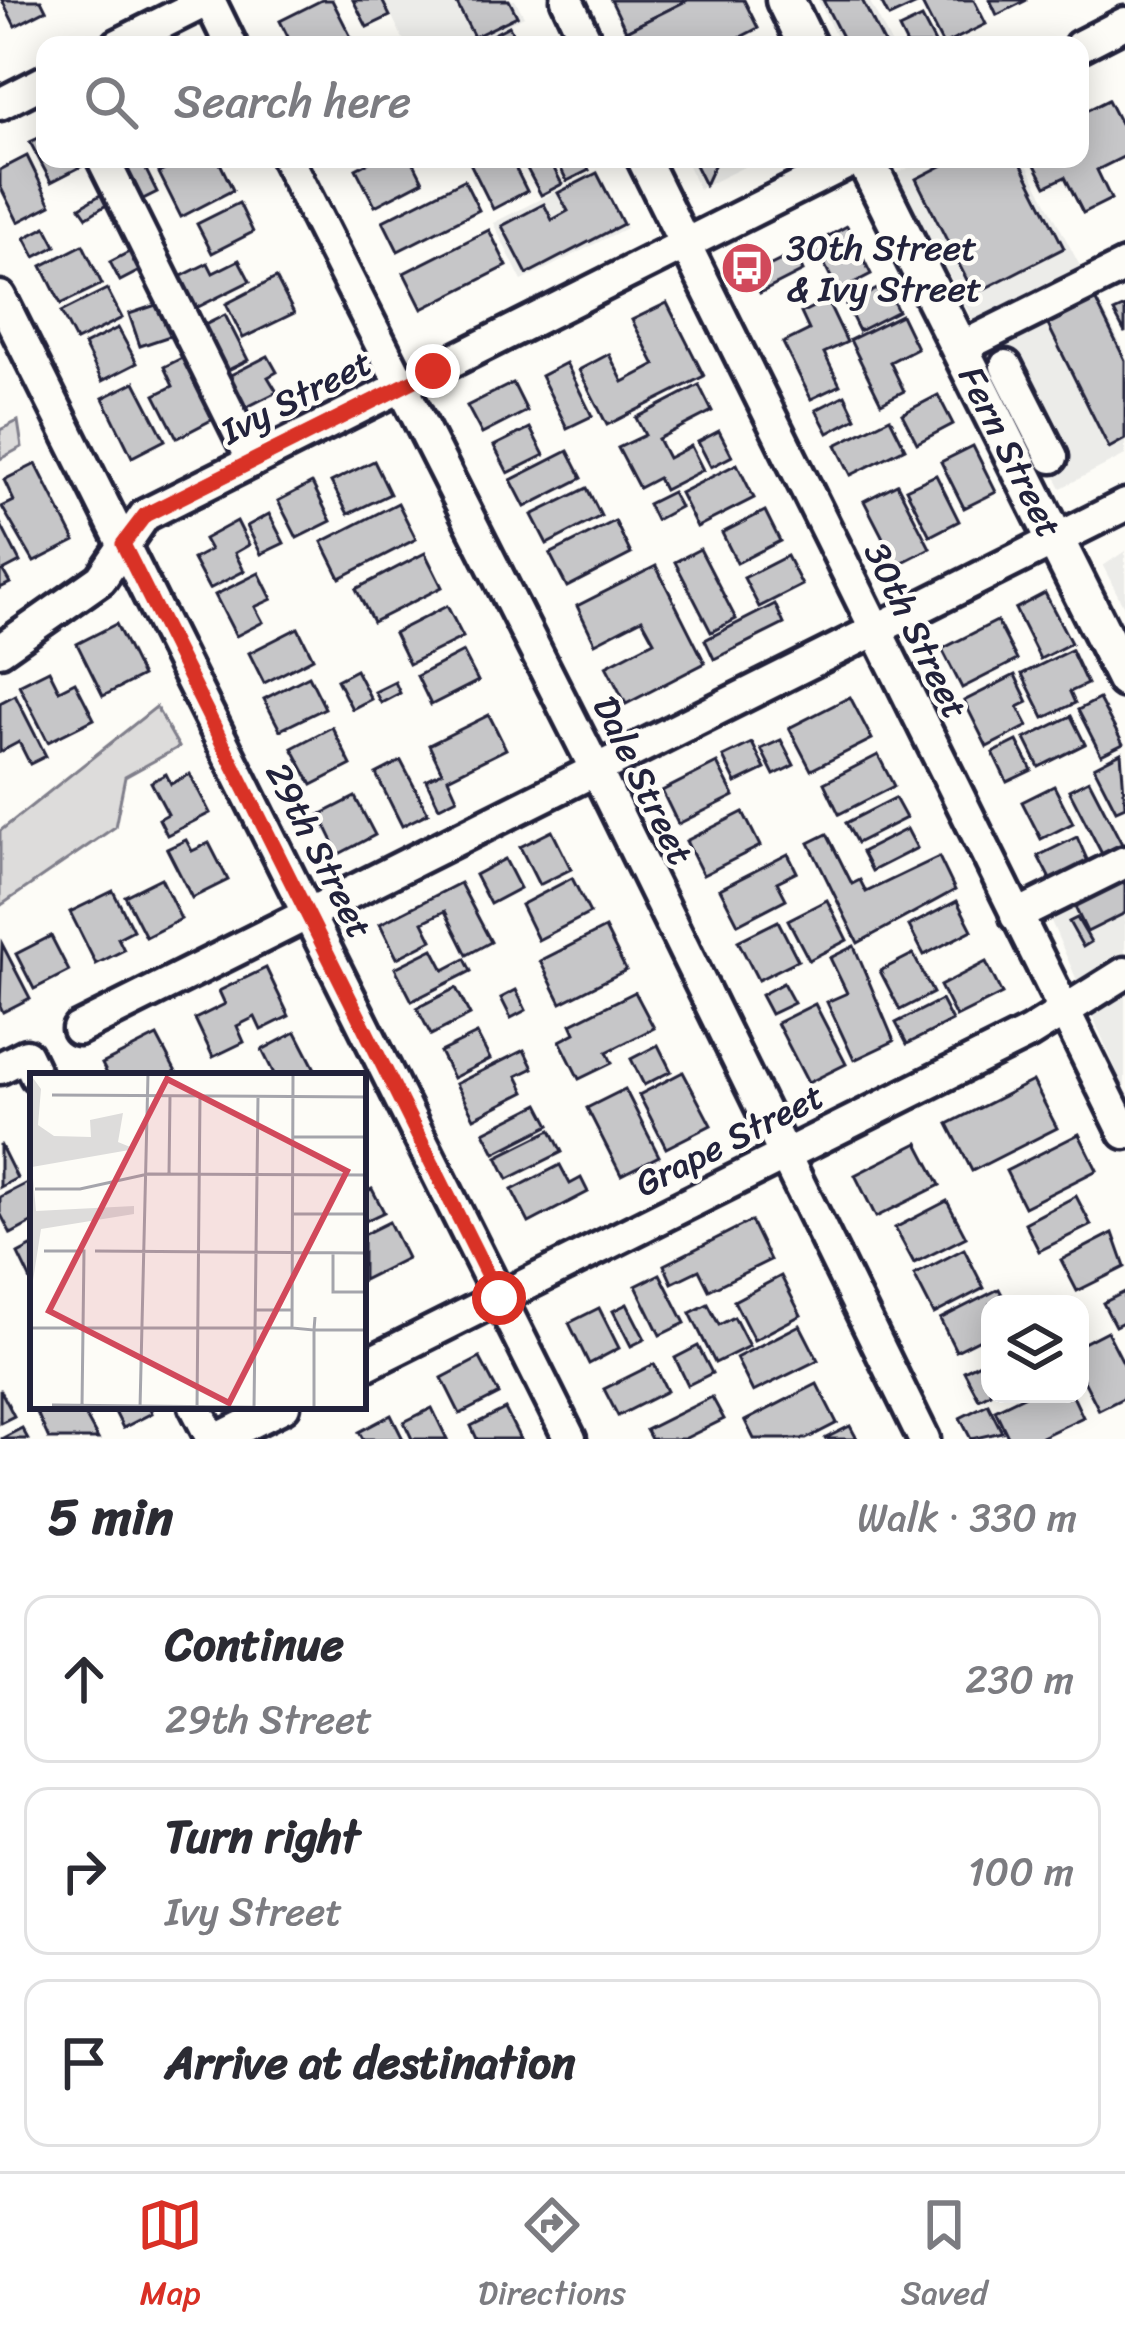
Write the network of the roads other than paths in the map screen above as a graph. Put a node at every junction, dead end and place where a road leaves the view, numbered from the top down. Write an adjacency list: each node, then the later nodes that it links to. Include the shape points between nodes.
1 (208, 0): 5 (street); 6 (street)
2 (566, 0): 7 (street)
3 (785, 0): 8 (main road)
4 (1125, 23): 9 (street)
5 (136, 36)
6 (226, 36)
7 (584, 36)
8 (803, 36)
9 (1089, 41)
10 (36, 86): 11 (street)
11 (0, 104)
12 (107, 168): 23 (street)
13 (291, 168): 22 (street, Dale Street)
14 (648, 168): 17 (street, 30th Street)
15 (837, 168): 17 (street, Ivy Street)
16 (870, 168): 20 (main road, Fern Street)
17 (685, 245): 22 (street, Ivy Street); 28 (street, 30th Street)
18 (1125, 266): 20 (street)
19 (0, 297): 27 (street, 29th Street)
20 (960, 348): 24 (main road, Fern Street)
21 (1006, 366): 24 (street, via 1058,446)
22 (400, 388): 23 (street, Ivy Street); 31 (street, Dale Street)
23 (253, 461): 27 (street, Ivy Street, via 145,515)
24 (1032, 494): 26 (main road, Fern Street)
25 (1125, 505): 26 (street)
26 (1054, 540): 28 (street); 30 (main road, Fern Street)
27 (123, 544): 29 (street, Ivy Street, via 101,579); 33 (street, 29th Street)
28 (874, 631): 31 (street); 34 (street, 30th Street)
29 (0, 650)
30 (1125, 679)
31 (596, 770): 33 (street); 39 (street, Dale Street)
32 (1125, 862): 34 (street)
33 (308, 914): 37 (street); 40 (street, 29th Street)
34 (1016, 916): 36 (street, 30th Street)
35 (1125, 974): 36 (street, Grape Street)
36 (1064, 1011): 38 (street, 30th Street); 39 (street, Grape Street)
37 (78, 1028)
38 (1125, 1133)
39 (785, 1155): 40 (street, Grape Street); 46 (street, Dale Street)
40 (499, 1298): 41 (street, Grape Street); 45 (street, 29th Street)
41 (366, 1364)
42 (197, 1409): 44 (street)
43 (278, 1409): 44 (street)
44 (215, 1439)
45 (570, 1439)
46 (924, 1439)

